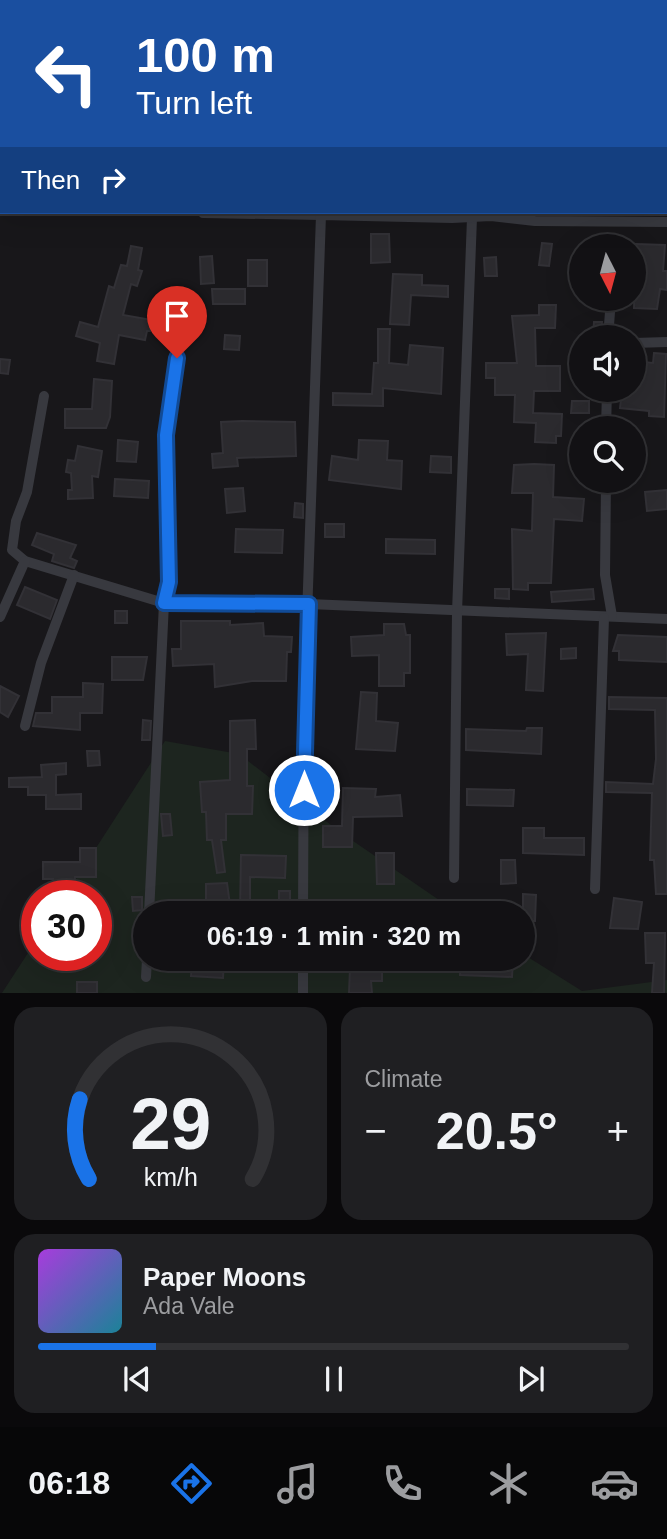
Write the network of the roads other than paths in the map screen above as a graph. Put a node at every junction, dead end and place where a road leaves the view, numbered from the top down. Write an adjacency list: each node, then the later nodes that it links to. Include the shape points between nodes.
1 (262, 214): 2 (street)
2 (321, 215): 3 (street); 13 (street)
3 (472, 218): 4 (street); 14 (street)
4 (667, 222)
5 (667, 342): 6 (street)
6 (646, 343)
7 (177, 358): 12 (street, via 166,435 169,582)
8 (44, 396): 10 (street, via 12,550)
9 (606, 493): 16 (street)
10 (25, 561): 11 (street); 15 (street)
11 (74, 575): 12 (street); 18 (street, via 41,663)
12 (164, 603): 13 (street); 21 (street)
13 (309, 604): 14 (street); 22 (street)
14 (457, 612): 16 (street); 19 (street)
15 (0, 617)
16 (608, 617): 17 (street); 20 (street)
17 (667, 618)
18 (25, 726)
19 (454, 878)
20 (595, 889)
21 (150, 901)
22 (303, 901)
23 (146, 971): 25 (street)
24 (303, 971): 26 (street)
25 (146, 977)
26 (303, 993)

